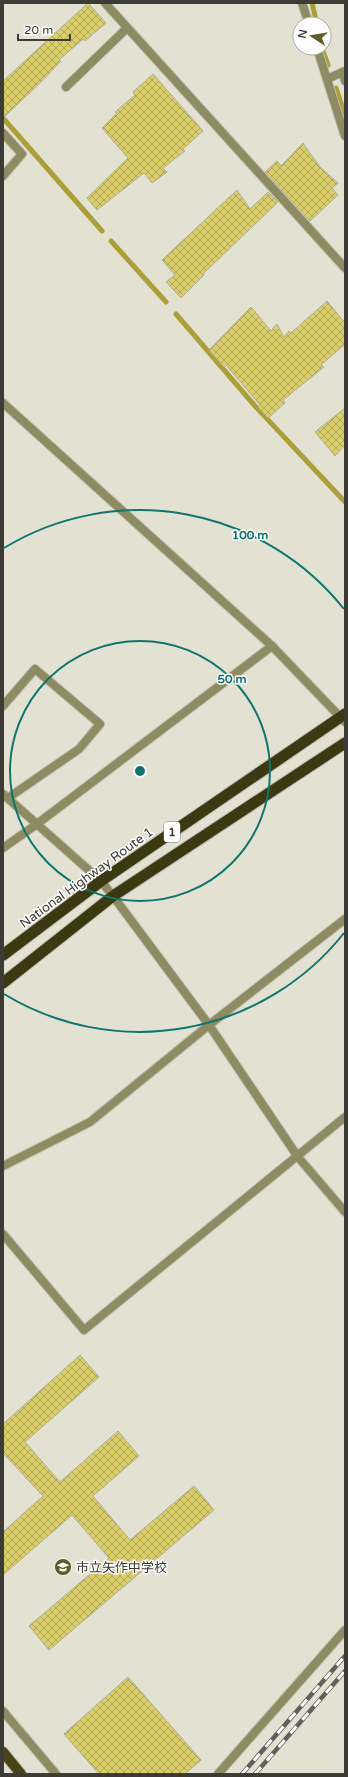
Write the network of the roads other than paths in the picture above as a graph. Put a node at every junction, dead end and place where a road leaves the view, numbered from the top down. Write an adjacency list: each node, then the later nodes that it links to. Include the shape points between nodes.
1 (105, 3): 4 (street)
2 (302, 3): 3 (street)
3 (306, 16)
4 (127, 28): 9 (street); 13 (street)
5 (320, 56): 7 (street)
6 (344, 71): 7 (street); 8 (street)
7 (327, 79): 11 (street)
8 (345, 81)
9 (66, 87)
10 (3, 133): 12 (street, via 22,154)
11 (345, 136)
12 (3, 176)
13 (345, 268)
14 (3, 403): 15 (street)
15 (272, 646): 17 (street); 20 (street)
16 (3, 706): 19 (street, via 35,669 100,724 79,749)
17 (344, 718): 22 (highway, National Highway Route 1 / 1)
18 (345, 743): 23 (highway, 1)
19 (5, 796): 20 (street)
20 (37, 824): 21 (street); 22 (street)
21 (3, 848)
22 (101, 881): 23 (street); 25 (highway, National Highway Route 1 / 1)
23 (113, 896): 26 (highway, 1); 27 (street)
24 (345, 919): 27 (street)
25 (3, 955)
26 (3, 983)
27 (208, 1025): 29 (street); 30 (street, via 90,1122)
28 (345, 1117): 29 (street)
29 (298, 1157): 31 (street); 32 (street, via 84,1330)
30 (3, 1166)
31 (345, 1212)
32 (3, 1234)
33 (345, 1630): 38 (street)
34 (3, 1711): 37 (street)
35 (3, 1752): 36 (main road)
36 (21, 1774)
37 (56, 1774)
38 (218, 1774)

